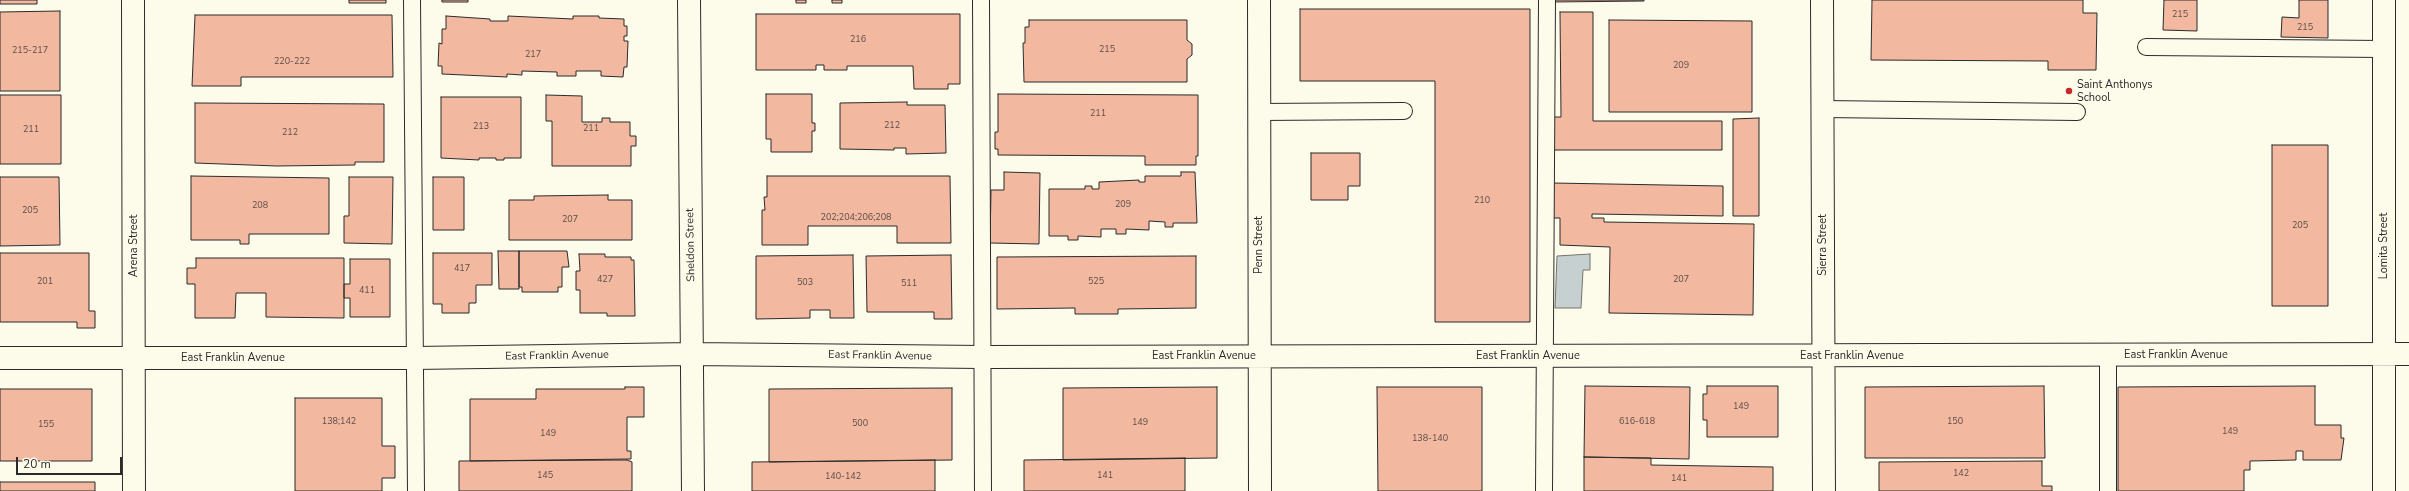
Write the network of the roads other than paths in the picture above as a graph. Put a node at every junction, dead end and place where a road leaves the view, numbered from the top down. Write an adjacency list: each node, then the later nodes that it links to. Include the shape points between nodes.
1 (133, 0): 24 (street, Arena Street)
2 (412, 0): 25 (lane)
3 (689, 0): 15 (street, Sheldon Street)
4 (981, 0): 22 (lane)
5 (1259, 0): 13 (street, Penn Street)
6 (1547, 0): 20 (lane)
7 (1822, 0): 11 (street, Sierra Street)
8 (2384, 0): 10 (street, Lomita Street)
9 (2146, 47): 10 (lane)
10 (2384, 49): 16 (street, Lomita Street)
11 (1823, 109): 14 (lane); 21 (street, Sierra Street)
12 (1404, 111): 13 (lane)
13 (1259, 112): 19 (street, Penn Street)
14 (2077, 112)
15 (692, 354): 22 (street, East Franklin Avenue); 25 (street, East Franklin Avenue); 28 (street, Sheldon Street)
16 (2384, 354): 17 (street, East Franklin Avenue); 18 (street, East Franklin Avenue); 34 (street, Lomita Street)
17 (2409, 354)
18 (2108, 355): 21 (street, East Franklin Avenue); 33 (lane)
19 (1260, 356): 20 (street, East Franklin Avenue); 22 (street, East Franklin Avenue); 30 (street, Penn Street)
20 (1545, 356): 21 (street, East Franklin Avenue); 31 (lane)
21 (1824, 356): 32 (street, Sierra Street)
22 (982, 357): 29 (lane)
23 (0, 358): 24 (street, East Franklin Avenue)
24 (134, 358): 25 (street, East Franklin Avenue); 26 (street, Arena Street)
25 (415, 358): 27 (lane)
26 (134, 491)
27 (416, 491)
28 (693, 491)
29 (983, 491)
30 (1260, 491)
31 (1544, 491)
32 (1824, 491)
33 (2108, 491)
34 (2384, 491)

